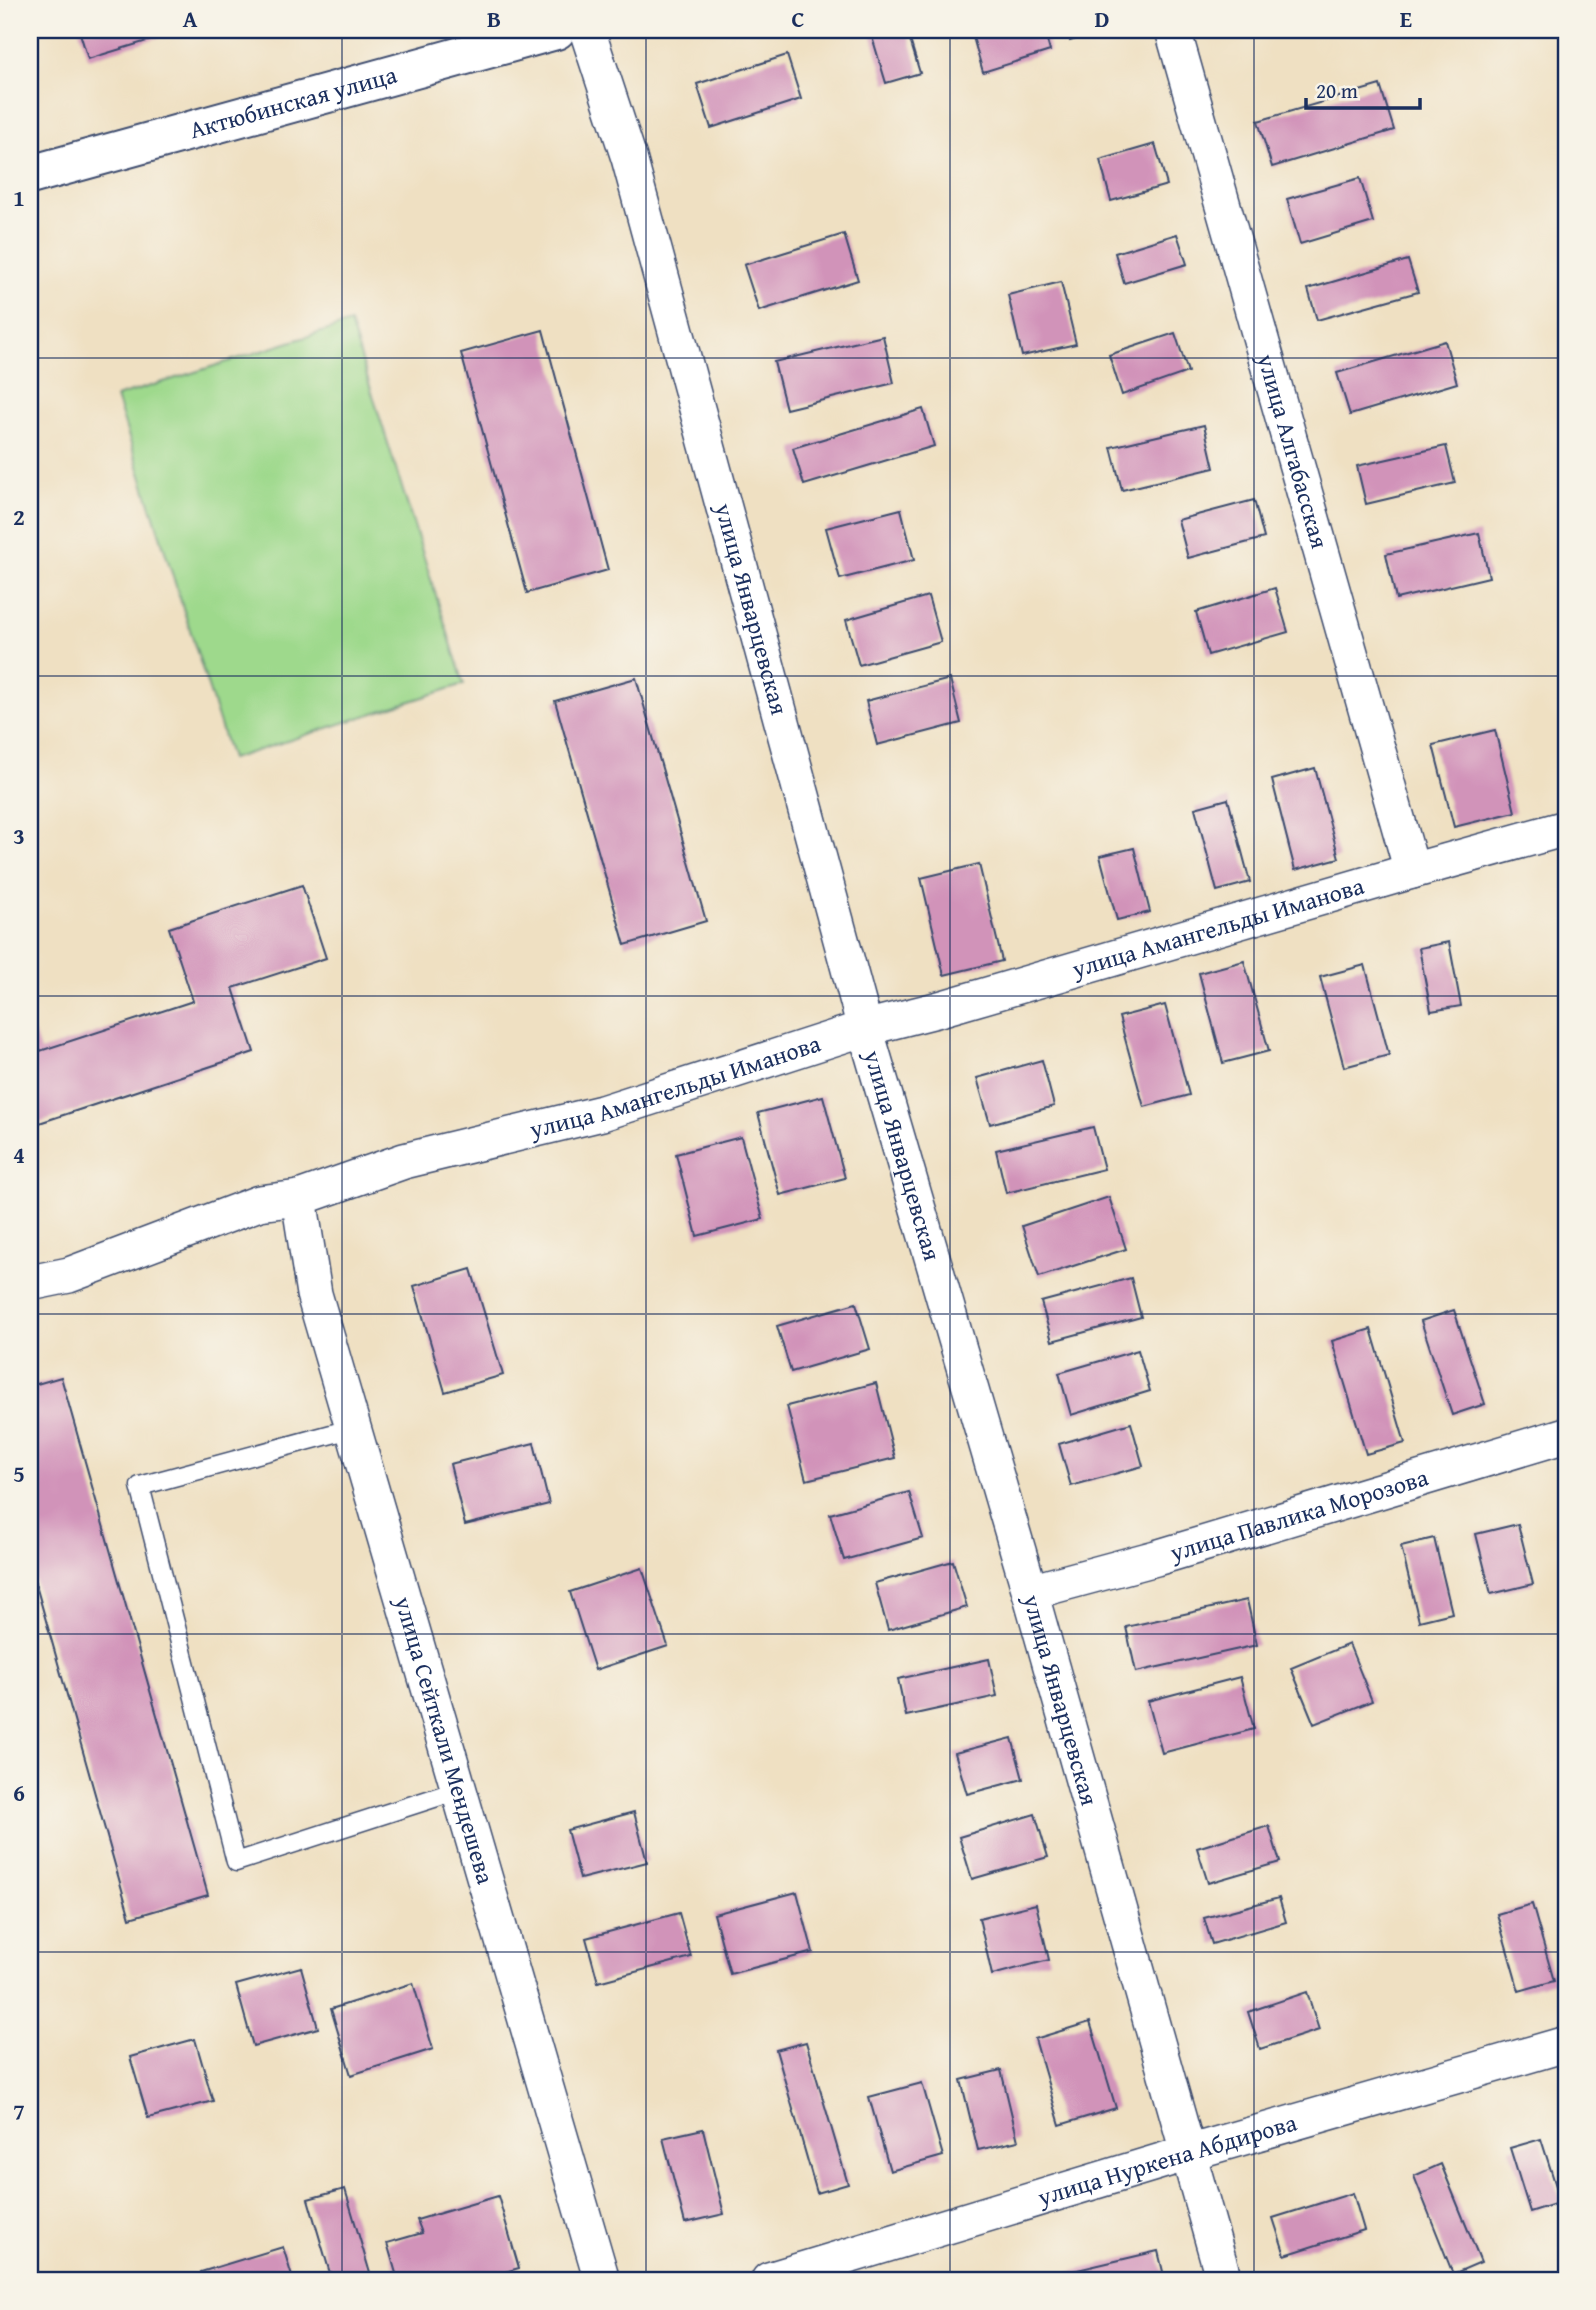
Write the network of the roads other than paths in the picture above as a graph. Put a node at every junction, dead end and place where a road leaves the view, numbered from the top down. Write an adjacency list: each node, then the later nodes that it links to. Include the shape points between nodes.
1 (556, 30): 4 (street, Актюбинская улица)
2 (587, 30): 7 (street, улица Январцевская, via 629,158)
3 (1173, 30): 6 (street, улица Алгабасская)
4 (30, 175)
5 (1566, 828): 6 (street, улица Амангельды Иманова)
6 (1412, 871): 7 (street, улица Амангельды Иманова)
7 (866, 1028): 8 (street, улица Амангельды Иманова, via 602,1112 404,1161); 12 (street, улица Январцевская)
8 (299, 1198): 9 (street, улица Амангельды Иманова, via 259,1203 68,1275); 10 (street, улица Сейткали Мендешева, via 314,1294)
9 (30, 1283)
10 (354, 1430): 13 (street, улица Сейткали Мендешева); 13 (lane, via 140,1486 236,1862)
11 (1566, 1435): 12 (street, улица Павлика Морозова, via 1169,1555)
12 (1030, 1592): 15 (street, улица Январцевская)
13 (459, 1790): 16 (street, улица Сейткали Мендешева)
14 (1566, 2044): 15 (street, улица Нуркена Абдирова)
15 (1188, 2153): 17 (street, улица Нуркена Абдирова); 18 (street, улица Январцевская)
16 (602, 2280)
17 (769, 2280)
18 (1224, 2280)

